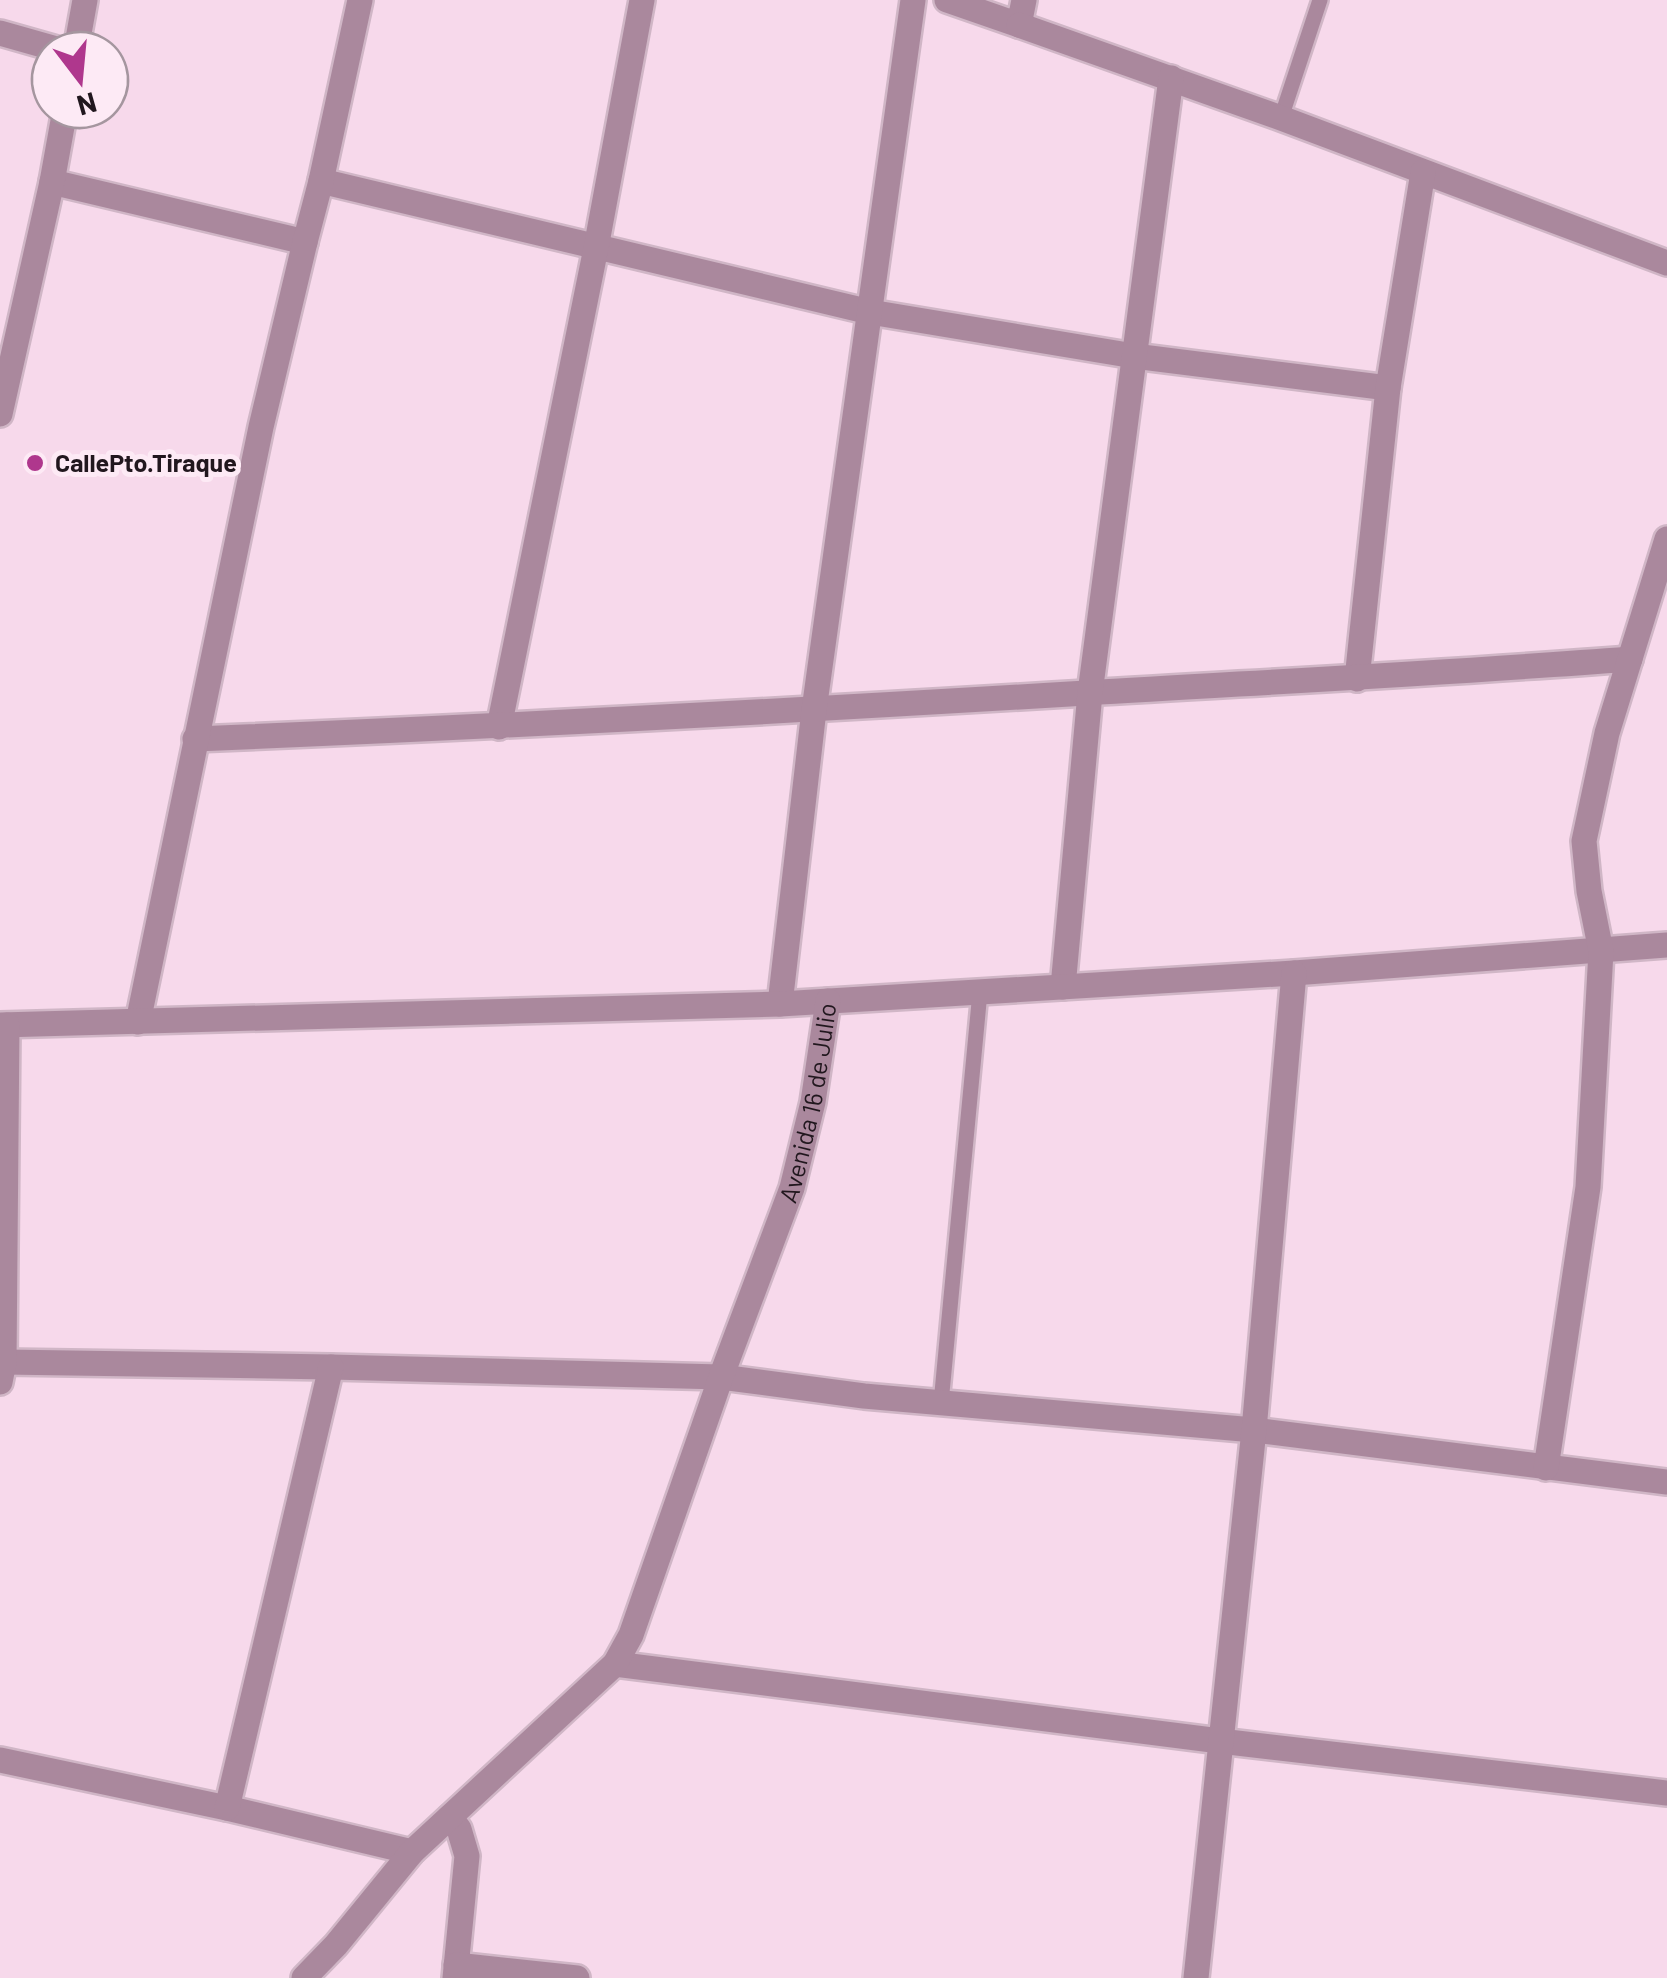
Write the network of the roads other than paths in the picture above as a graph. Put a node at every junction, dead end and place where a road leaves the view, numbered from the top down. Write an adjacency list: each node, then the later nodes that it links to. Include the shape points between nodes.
1 (85, 0): 8 (street)
2 (360, 0): 16 (street)
3 (642, 0): 18 (street)
4 (913, 0): 20 (street)
5 (947, 0): 7 (street)
6 (1320, 0): 12 (lane)
7 (1021, 13): 11 (street)
8 (80, 30)
9 (0, 32): 10 (street)
10 (30, 41)
11 (1171, 78): 12 (street); 21 (street)
12 (1281, 118): 14 (street)
13 (61, 130): 15 (street)
14 (1424, 172): 19 (street); 22 (street)
15 (52, 182): 17 (street); 23 (street)
16 (322, 182): 17 (street); 18 (street)
17 (305, 242): 31 (street)
18 (596, 248): 20 (street); 30 (street)
19 (1667, 263)
20 (870, 312): 21 (street); 29 (street)
21 (1134, 356): 22 (street); 28 (street)
22 (1388, 388): 27 (street)
23 (0, 414)
24 (1667, 539): 25 (street)
25 (1658, 596): 26 (street)
26 (1630, 659): 27 (street); 33 (street, via 1584,842)
27 (1357, 679): 28 (street)
28 (1090, 693): 29 (street); 35 (street)
29 (814, 710): 30 (street); 38 (street)
30 (500, 726): 31 (street)
31 (195, 738): 39 (street)
32 (1667, 945): 33 (street)
33 (1601, 951): 34 (street); 46 (street, via 1588,1187)
34 (1294, 973): 35 (street); 45 (street)
35 (1062, 987): 36 (street)
36 (980, 992): 37 (street); 44 (lane)
37 (828, 1001): 38 (street, Avenida 16 de Julio); 43 (street, Avenida 16 de Julio, via 792,1188)
38 (780, 1004): 39 (street, Avenida 16 de Julio)
39 (138, 1022): 40 (street, Avenida 16 de Julio)
40 (3, 1025): 42 (street)
41 (331, 1367): 42 (street); 43 (street); 52 (street)
42 (2, 1372)
43 (721, 1376): 44 (street); 48 (street, Avenida 16 de Julio)
44 (942, 1403): 45 (street)
45 (1254, 1430): 46 (street); 49 (street)
46 (1546, 1468): 47 (street)
47 (1667, 1482)
48 (615, 1664): 49 (street); 53 (street, Avenida 16 de Julio)
49 (1220, 1742): 51 (street); 58 (street)
50 (0, 1760): 52 (street)
51 (1667, 1793)
52 (227, 1808): 54 (street)
53 (450, 1817): 54 (street, Avenida 16 de Julio); 55 (street, via 467,1856)
54 (412, 1852): 56 (street, Avenida 16 de Julio)
55 (456, 1972): 57 (street)
56 (304, 1978)
57 (577, 1978)
58 (1196, 1978)

